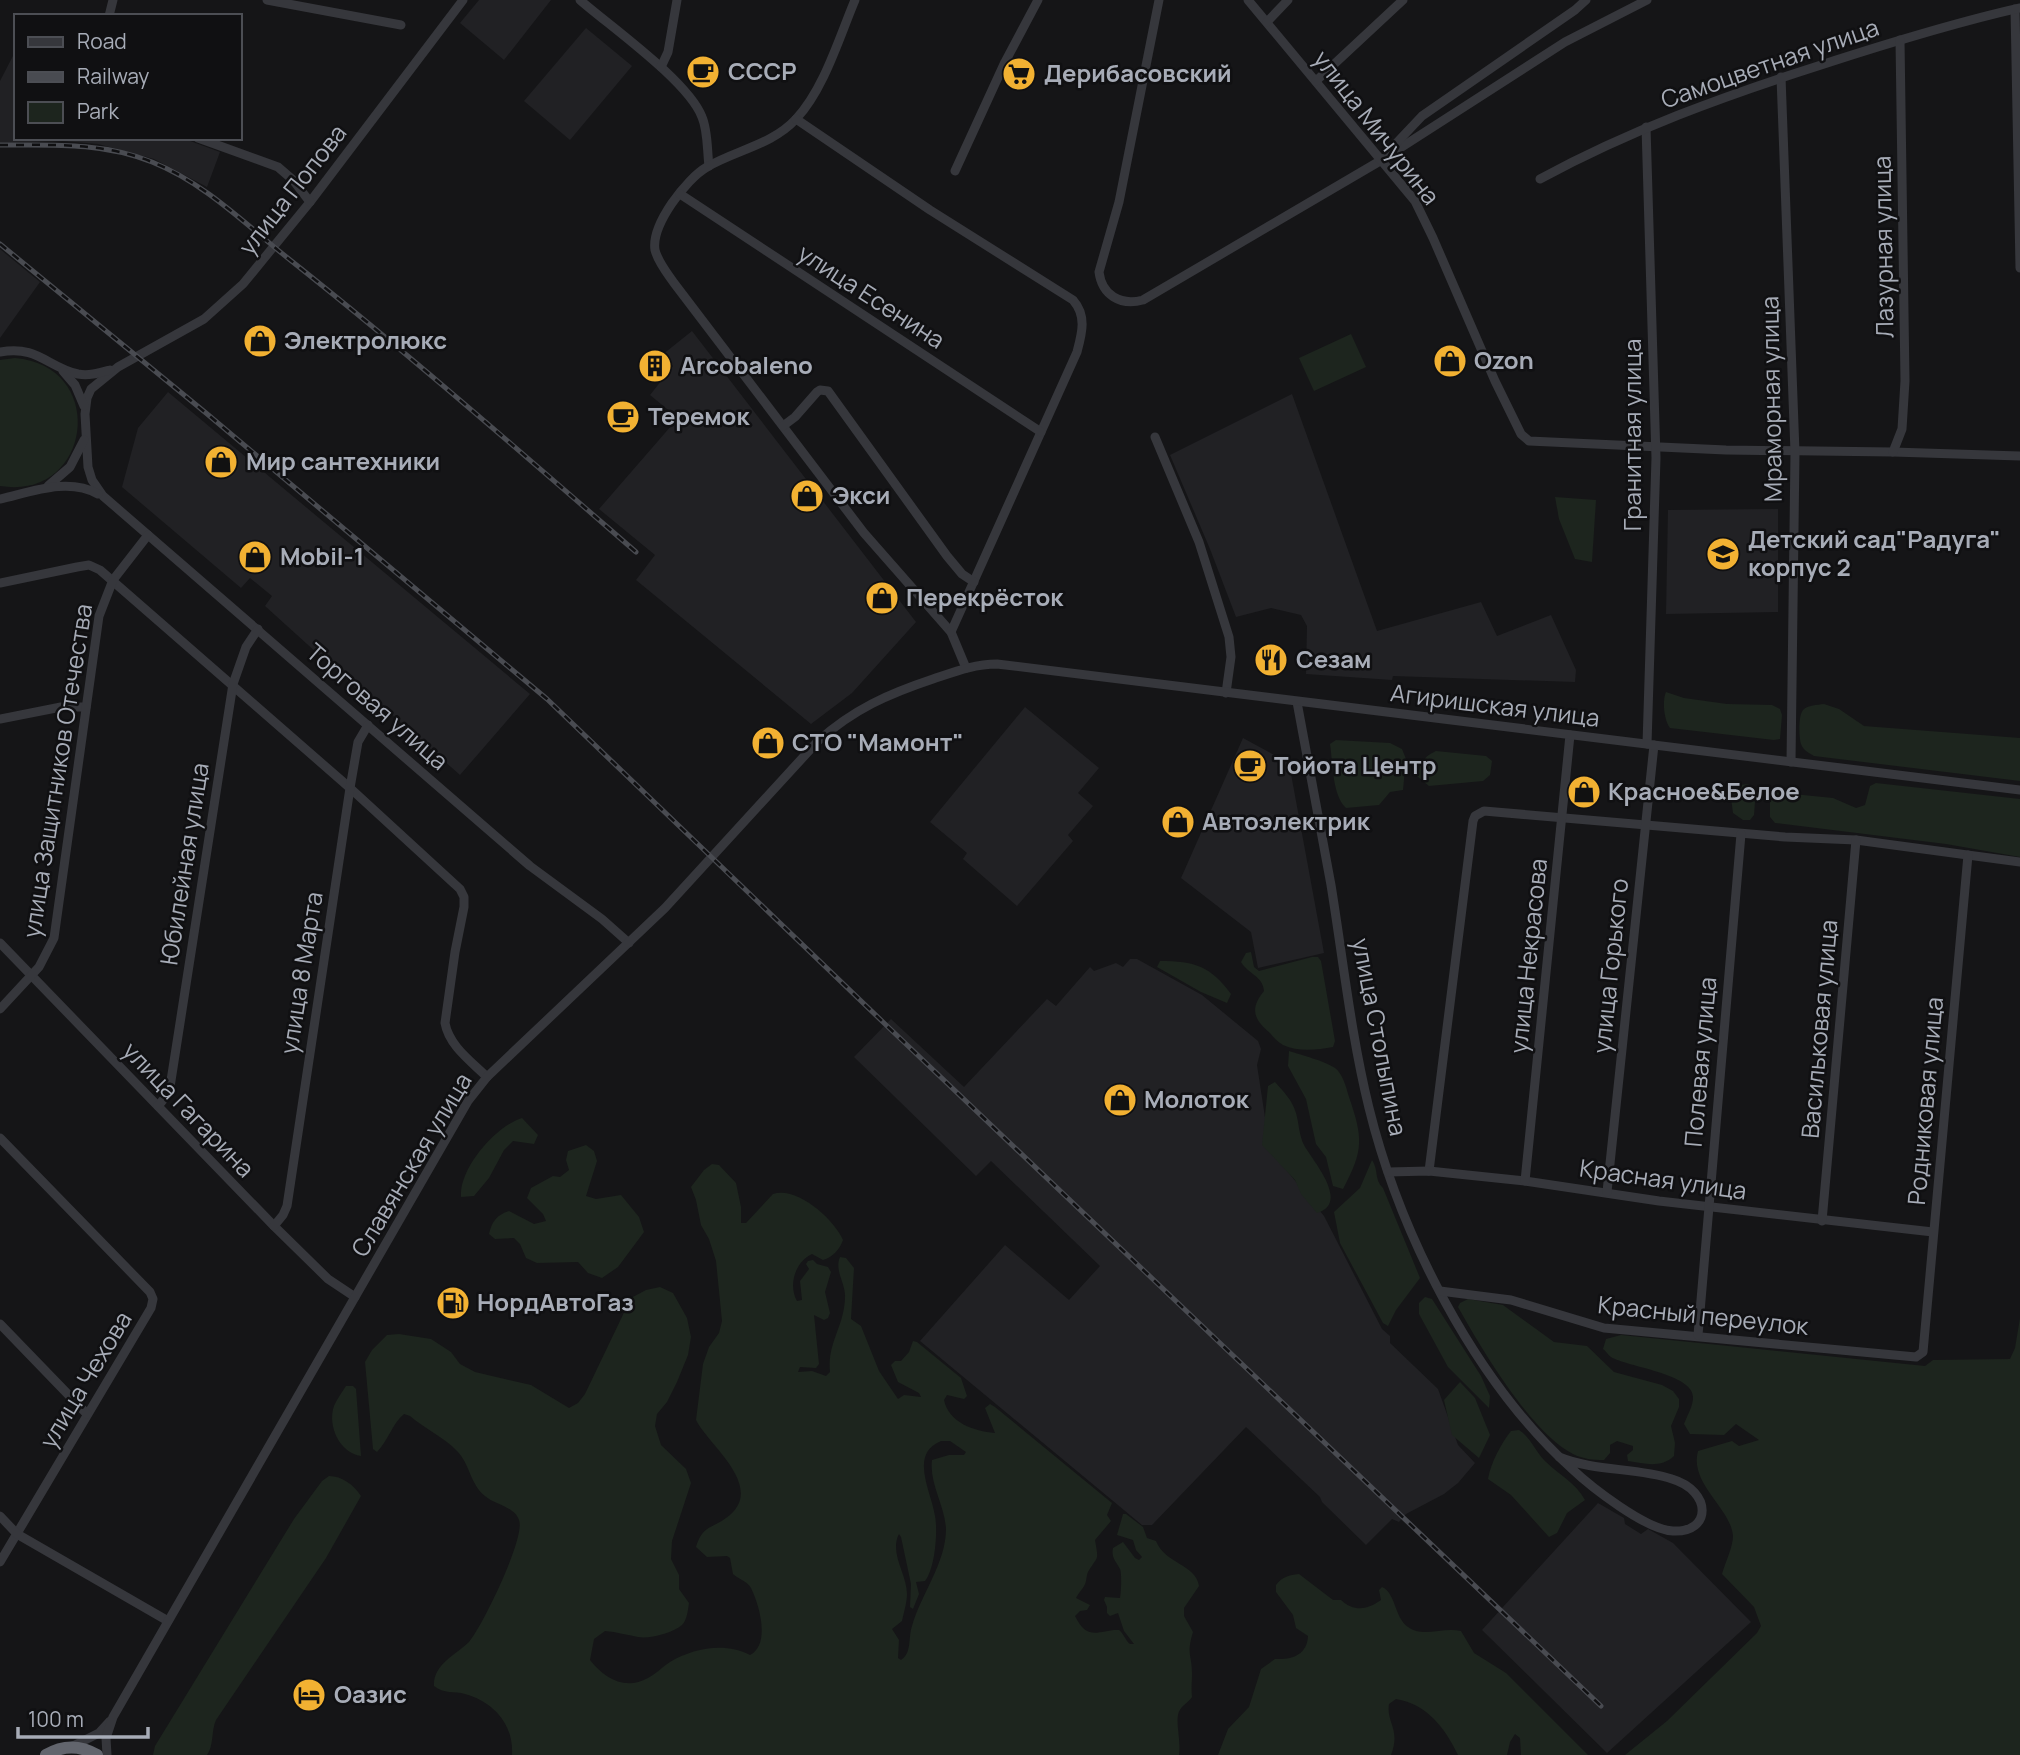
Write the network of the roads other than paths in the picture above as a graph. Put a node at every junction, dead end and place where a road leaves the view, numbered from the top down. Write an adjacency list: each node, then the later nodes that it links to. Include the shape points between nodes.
1 (267, 0): 16 (street)
2 (463, 0): 29 (street, улица Попова)
3 (580, 0): 18 (street)
4 (677, 0): 18 (street)
5 (855, 0): 21 (street, via 818,84)
6 (1038, 0): 26 (street)
7 (1159, 0): 24 (street, via 1119,202 1099,272 1111,296 1124,302 1143,300)
8 (1248, 0): 15 (street, улица Мичурина)
9 (1288, 0): 15 (street)
10 (1403, 0): 20 (street)
11 (1586, 0): 24 (street, via 1422,116)
12 (1647, 0): 13 (street)
13 (1633, 3): 24 (street)
14 (2018, 9): 17 (street, Самоцветная улица); 30 (street)
15 (1267, 22): 20 (street, улица Мичурина)
16 (401, 25)
17 (1900, 40): 19 (street, Самоцветная улица); 42 (street, Лазурная улица, via 1905,381 1902,429)
18 (661, 67): 25 (street, via 698,108)
19 (1781, 77): 22 (street, Самоцветная улица); 41 (street, Мраморная улица)
20 (1315, 81): 24 (street, улица Мичурина)
21 (796, 119): 25 (street, via 777,135); 37 (street, via 1080,308 1082,333 1077,352)
22 (1646, 127): 27 (street, Самоцветная улица); 39 (street, Гранитная улица)
23 (204, 140): 29 (street, via 278,167)
24 (1380, 161): 39 (street, улица Мичурина, via 1422,212 1521,434 1529,440)
25 (709, 166): 28 (street)
26 (955, 171)
27 (1540, 179)
28 (680, 194): 35 (street, via 658,228 657,257); 37 (street, улица Есенина)
29 (310, 202): 33 (street, улица Попова, via 243,284 217,308)
30 (2020, 268)
31 (0, 352): 32 (street, via 25,352)
32 (54, 363): 33 (street, via 85,375); 34 (street, via 75,385)
33 (118, 367): 34 (street, via 89,393)
34 (85, 414): 36 (street)
35 (783, 426): 51 (street, via 817,392 828,391 947,556); 54 (street, via 864,533)
36 (85, 432): 44 (street, via 71,467); 47 (street, via 89,474)
37 (1041, 432): 51 (street)
38 (1154, 437): 57 (street, via 1199,542 1229,637)
39 (1656, 447): 41 (street); 63 (street, Гранитная улица)
40 (2020, 449): 43 (street)
41 (1795, 452): 42 (street); 64 (street, Мраморная улица)
42 (1893, 452): 43 (street)
43 (2020, 456)
44 (39, 490): 46 (street); 47 (street, via 77,486)
45 (0, 494): 46 (street)
46 (21, 495): 48 (street)
47 (103, 496): 49 (street, Торговая улица)
48 (0, 499)
49 (148, 535): 50 (street, улица Защитников Отечества); 53 (street, Торговая улица)
50 (113, 580): 52 (street, via 89,565); 56 (street); 59 (street, улица Защитников Отечества, via 95,631)
51 (974, 582): 54 (street)
52 (0, 583)
53 (258, 629): 56 (street, Юбилейная улица); 61 (street, Торговая улица)
54 (951, 632): 55 (street)
55 (966, 668): 57 (street, Агиришская улица, via 997,664); 74 (street, Славянская улица, via 875,701 845,718 818,741)
56 (233, 684): 65 (street); 78 (street, Юбилейная улица, via 170,1087)
57 (1226, 693): 58 (street, Агиришская улица)
58 (1297, 702): 62 (street, Агиришская улица); 81 (street, улица Столыпина, via 1361,1070)
59 (86, 708): 60 (street, via 61,707); 75 (street, улица Защитников Отечества, via 56,929)
60 (0, 719)
61 (368, 725): 65 (street, улица 8 Марта, via 358,742); 74 (street, Торговая улица, via 530,866)
62 (1570, 735): 63 (street, Агиришская улица); 67 (street, улица Некрасова)
63 (1651, 744): 64 (street, Агиришская улица); 68 (street, улица Горького)
64 (1791, 762): 66 (street, Агиришская улица)
65 (350, 788): 77 (street, via 464,897 445,1023 456,1045); 86 (street, улица 8 Марта, via 287,1206)
66 (2020, 790)
67 (1562, 819): 68 (street); 80 (street, улица Столыпина, via 1484,811 1475,816); 82 (street, улица Некрасова)
68 (1646, 826): 69 (street); 83 (street, улица Горького)
69 (1741, 834): 70 (street); 84 (street, Полевая улица)
70 (1856, 840): 71 (street); 85 (street, Васильковая улица)
71 (1968, 855): 72 (street); 87 (street, Родниковая улица)
72 (2020, 862)
73 (0, 943): 75 (street, улица Гагарина)
74 (629, 943): 77 (street, Славянская улица)
75 (32, 976): 76 (street, улица Защитников Отечества); 78 (street, улица Гагарина)
76 (0, 1009)
77 (487, 1077): 89 (street, Славянская улица, via 460,1113)
78 (158, 1106): 86 (street, улица Гагарина)
79 (0, 1138): 93 (street, улица Чехова, via 153,1299)
80 (1429, 1171): 81 (street, Красная улица); 82 (street, Красная улица)
81 (1388, 1172): 88 (street, улица Столыпина)
82 (1525, 1181): 83 (street, Красная улица)
83 (1607, 1192): 84 (street, Красная улица)
84 (1707, 1206): 85 (street, Красная улица); 91 (street, Полевая улица)
85 (1822, 1221): 87 (street, Красная улица)
86 (274, 1226): 89 (street, улица Гагарина, via 328,1279)
87 (1933, 1232): 92 (street, Родниковая улица)
88 (1440, 1292): 91 (street, Красный переулок, via 1511,1300 1604,1328); 94 (street, улица Столыпина, via 1513,1408)
89 (355, 1297): 99 (street, Славянская улица)
90 (0, 1324): 93 (street)
91 (1698, 1335): 92 (street, Красный переулок, via 1916,1357)
92 (1923, 1352)
93 (87, 1414): 97 (street, улица Чехова)
94 (1559, 1457): 94 (street, улица Столыпина, via 1609,1499 1659,1528 1680,1531 1702,1515 1701,1499 1675,1479 1583,1466)
95 (0, 1516): 97 (street)
96 (0, 1530): 97 (street)
97 (17, 1534): 98 (street, улица Чехова); 99 (street)
98 (0, 1562)
99 (168, 1621): 100 (street, Славянская улица)
100 (113, 1717): 101 (street, via 99,1733); 104 (street, via 106,1738)
101 (57, 1751): 102 (street); 103 (highway, via 82,1748)
102 (40, 1755)
103 (97, 1755)
104 (107, 1755)

